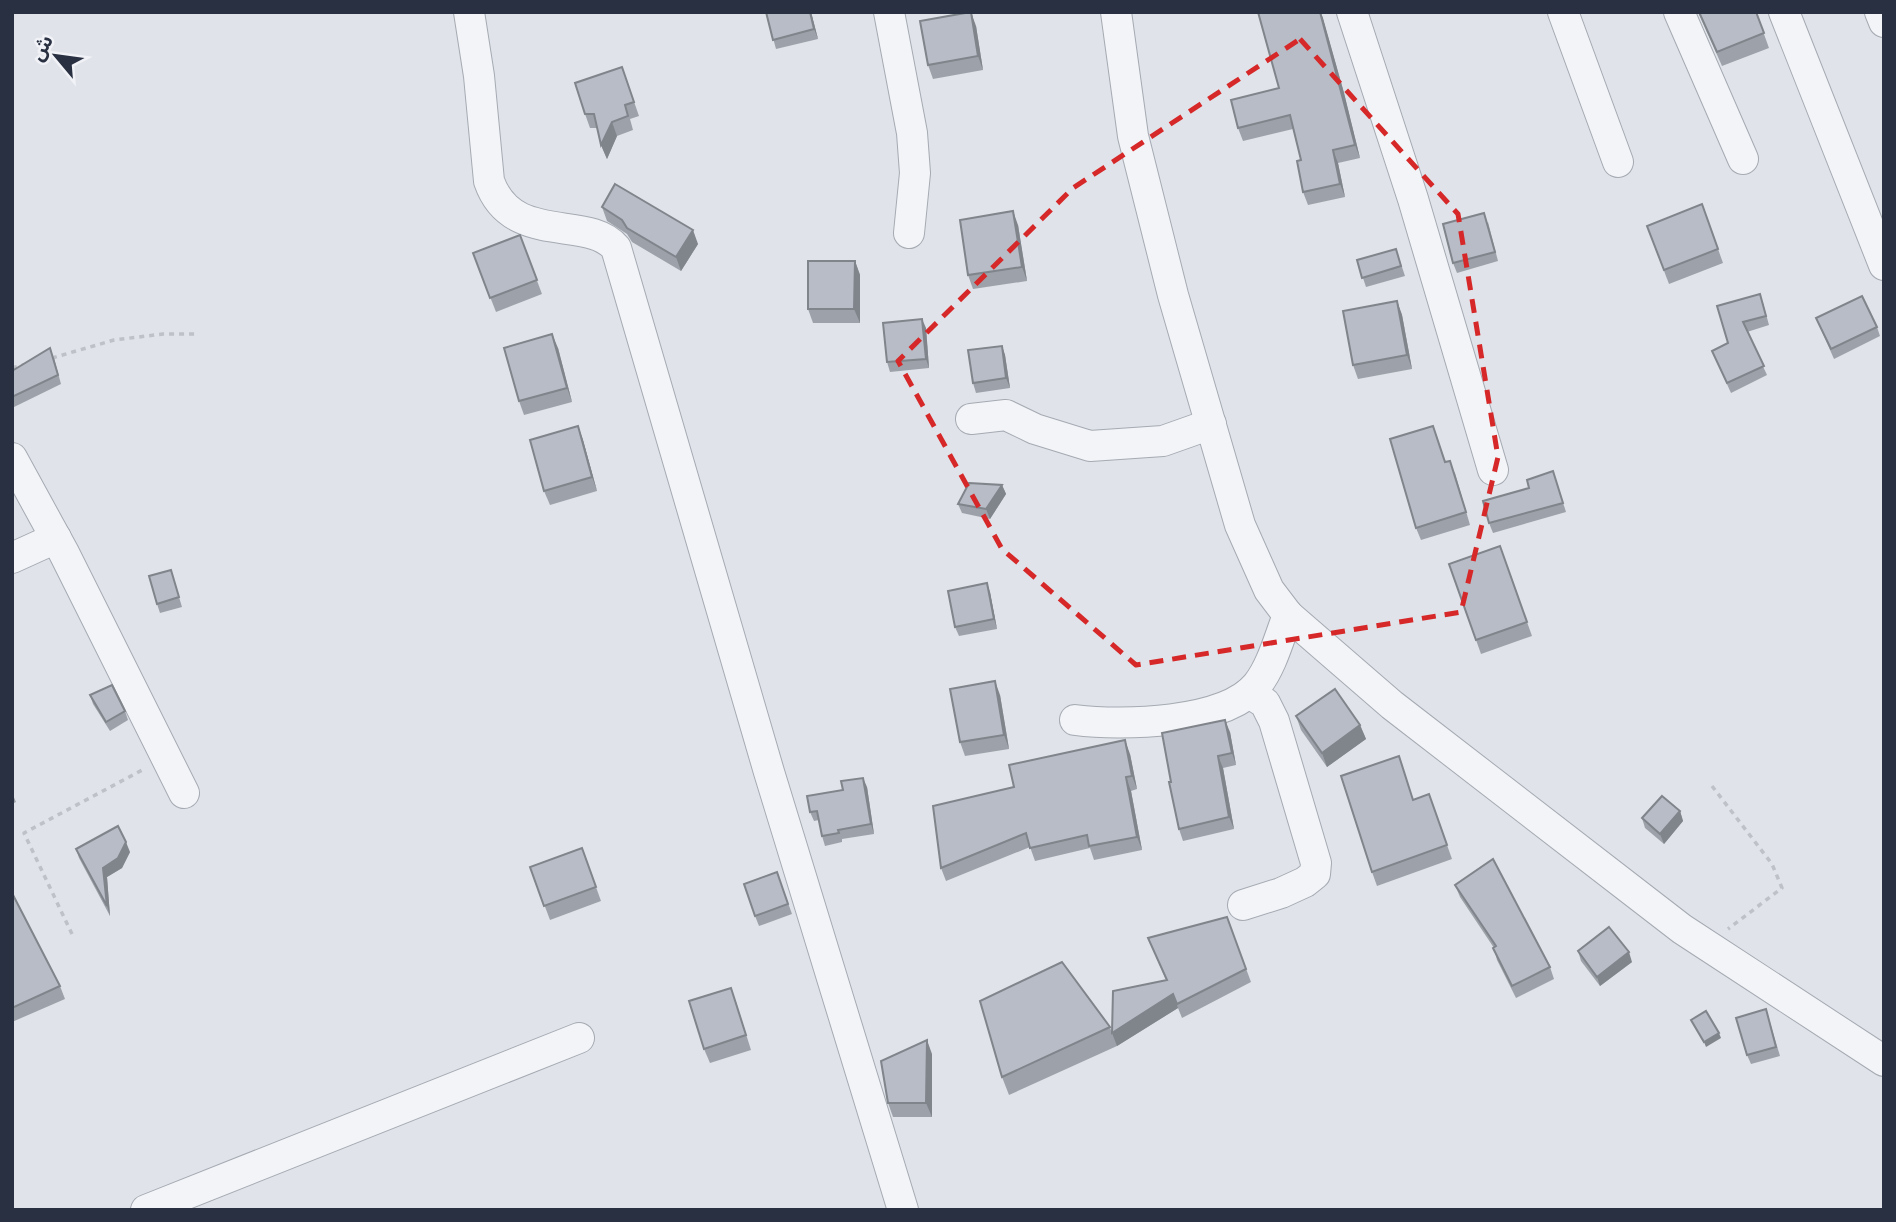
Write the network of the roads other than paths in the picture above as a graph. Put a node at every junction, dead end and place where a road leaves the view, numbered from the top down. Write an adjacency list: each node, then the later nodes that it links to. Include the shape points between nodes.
1 (469, 12): 28 (street, via 494,196 516,215 565,231 592,234 616,248)
2 (889, 12): 12 (street, via 912,133 915,173)
3 (1116, 12): 15 (street, via 1133,136)
4 (1352, 12): 17 (street)
5 (1563, 12): 11 (street)
6 (1679, 12): 10 (street)
7 (1784, 12): 13 (street)
8 (1880, 12): 9 (street)
9 (1884, 22)
10 (1743, 159)
11 (1618, 162)
12 (909, 233)
13 (1884, 265)
14 (971, 419): 15 (street, via 1006,415 1090,446 1163,441)
15 (1211, 424): 20 (street, via 1240,525 1269,590)
16 (12, 458): 18 (street)
17 (1493, 470)
18 (56, 538): 19 (street); 23 (street)
19 (12, 558)
20 (1287, 615): 21 (street, via 1268,664); 26 (street, via 1392,705 1569,844 1708,946)
21 (1249, 693): 22 (street, via 1184,718 1107,725); 24 (street, via 1265,703 1275,721 1316,863 1314,874 1305,882)
22 (1075, 720)
23 (184, 793)
24 (1243, 905)
25 (579, 1038): 27 (street)
26 (1884, 1061)
27 (146, 1210)
28 (903, 1210)

